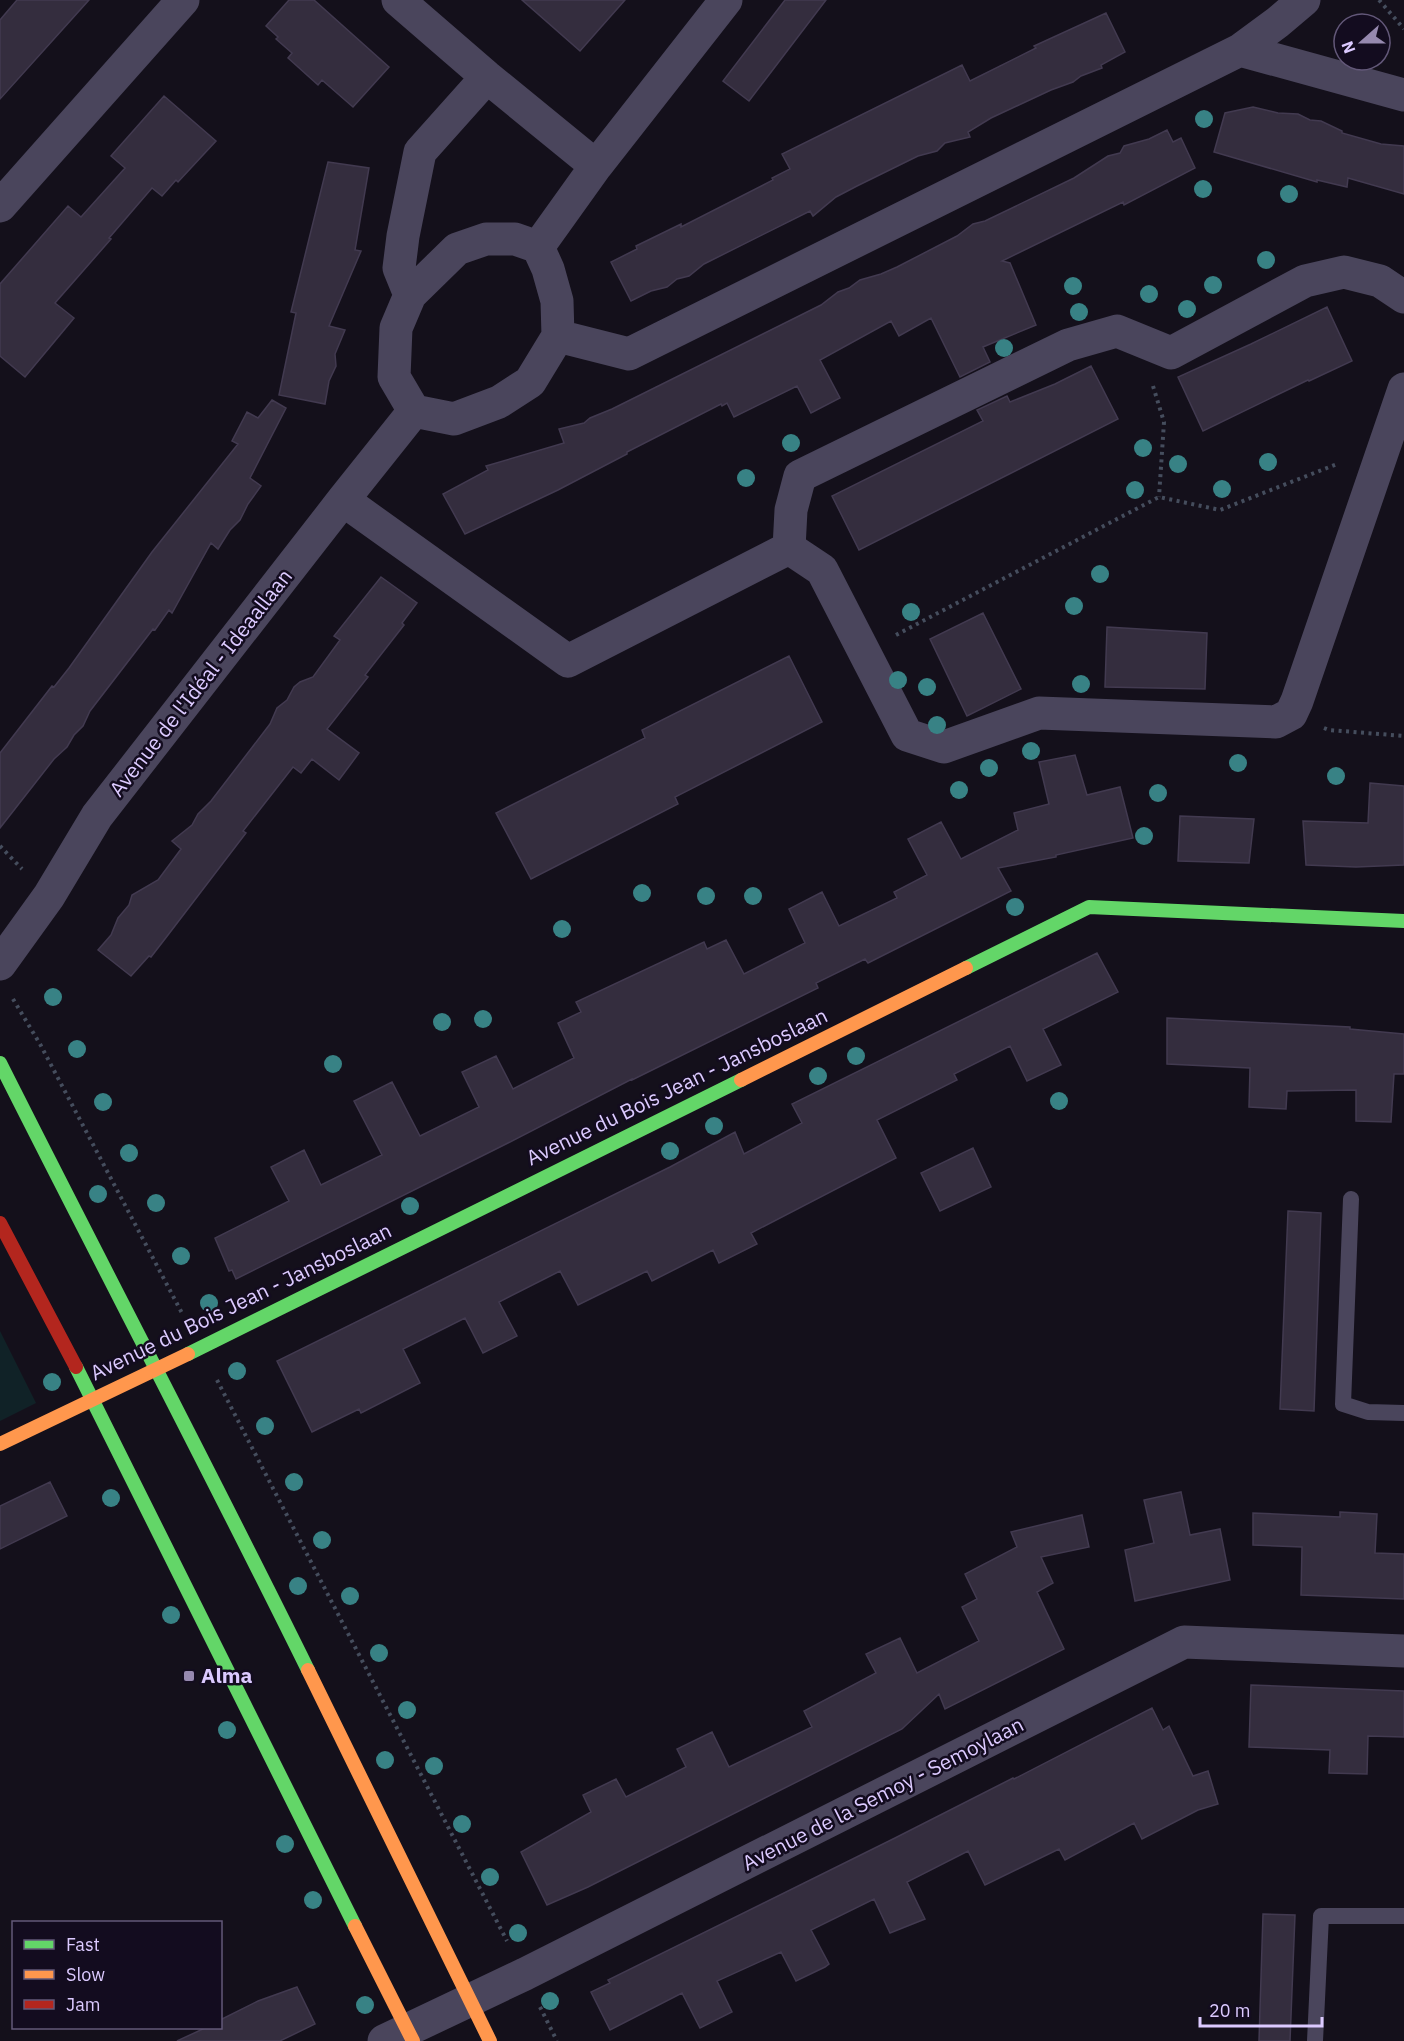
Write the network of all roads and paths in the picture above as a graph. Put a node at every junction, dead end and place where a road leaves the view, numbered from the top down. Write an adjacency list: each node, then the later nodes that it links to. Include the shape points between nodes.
1 (183, 0): 11 (street)
2 (398, 0): 8 (street)
3 (726, 0): 10 (street)
4 (1304, 0): 7 (street)
5 (1379, 0): 6 (path)
6 (1404, 29)
7 (1240, 50): 9 (street); 15 (street, via 630,354)
8 (487, 77): 10 (street); 13 (street, via 420,152 399,268)
9 (1404, 95)
10 (596, 166): 12 (street)
11 (0, 206)
12 (538, 247): 13 (street, via 514,239 486,239 457,249); 15 (street, via 557,302)
13 (410, 295): 18 (street, via 396,328 394,376)
14 (1404, 297): 16 (street, via 1380,281 1344,272 1305,281 1171,353)
15 (558, 336): 18 (street, via 530,382 499,402 454,419)
16 (1139, 340): 20 (path, via 1164,422); 22 (street, via 1117,330 1068,345 800,476 791,510)
17 (1404, 389): 19 (street)
18 (414, 411): 21 (street, Avenue de l'Idéal - Ideaallaan)
19 (1386, 446): 20 (path, via 1220,510); 24 (street)
20 (1159, 497): 23 (path)
21 (343, 500): 22 (street, via 568,661); 29 (street, Avenue de l'Idéal - Ideaallaan, via 97,816 50,896)
22 (789, 548): 23 (street, via 822,570)
23 (864, 653): 24 (street, via 907,735 944,747 1039,713 1276,722)
24 (1291, 714): 25 (path, via 1329,730)
25 (1404, 736)
26 (0, 846): 27 (path)
27 (29, 876)
28 (1404, 921): 34 (main road, Avenue du Bois Jean - Jansboslaan, via 1089,907)
29 (2, 960)
30 (12, 997): 34 (path)
31 (0, 1064): 35 (main road)
32 (1351, 1200): 37 (lane, via 1344,1404 1368,1412)
33 (0, 1222): 36 (main road)
34 (200, 1346): 35 (main road, Avenue du Bois Jean - Jansboslaan); 41 (path)
35 (154, 1370): 36 (main road, Avenue du Bois Jean - Jansboslaan); 42 (main road, via 224,1500)
36 (92, 1398): 38 (main road, Avenue du Bois Jean - Jansboslaan); 43 (main road)
37 (1404, 1413)
38 (0, 1444)
39 (1404, 1651): 41 (street, Avenue de la Semoy - Semoylaan, via 1184,1642)
40 (1404, 1916): 46 (lane, via 1321,1916)
41 (525, 1974): 42 (street, Avenue de la Semoy - Semoylaan); 45 (path)
42 (469, 1999): 43 (street, Avenue de la Semoy - Semoylaan); 44 (main road)
43 (401, 2037)
44 (490, 2041)
45 (557, 2041)
46 (1315, 2041)

